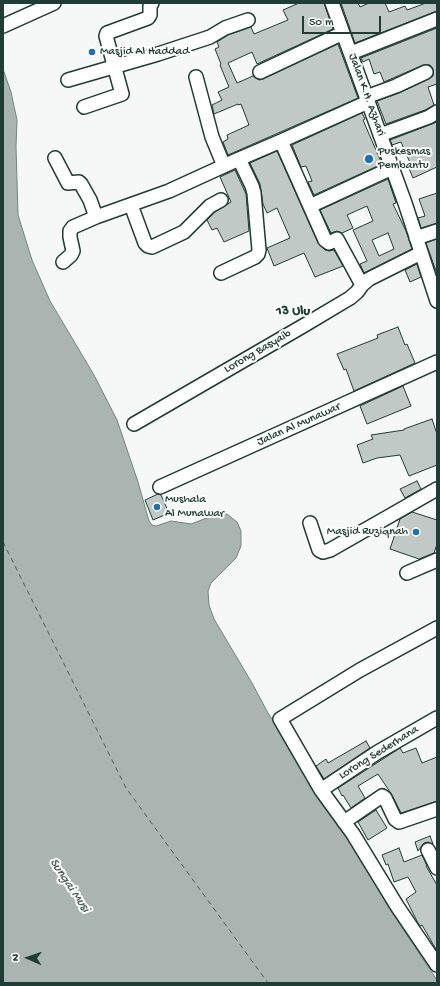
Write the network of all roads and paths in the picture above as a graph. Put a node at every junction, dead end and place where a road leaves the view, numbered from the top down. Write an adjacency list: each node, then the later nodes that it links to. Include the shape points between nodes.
1 (54, 3): 6 (street)
2 (152, 3): 9 (street, via 148,18 108,33 106,40)
3 (332, 3): 7 (street, Jalan K.H. Azhari)
4 (437, 19): 8 (street)
5 (248, 20): 9 (street, via 225,28 210,37)
6 (3, 26)
7 (343, 33): 8 (street, Jalan K.H. Azhari); 10 (street)
8 (351, 53): 14 (street, Jalan K.H. Azhari)
9 (114, 66): 13 (street); 15 (street, via 122,94)
10 (260, 72)
11 (426, 72): 14 (street)
12 (196, 77): 21 (street, via 212,137)
13 (68, 80)
14 (367, 100): 17 (street, Jalan K.H. Azhari); 18 (street)
15 (84, 108)
16 (437, 112): 17 (street)
17 (380, 135): 22 (street, Jalan K.H. Azhari)
18 (281, 141): 20 (street); 25 (street)
19 (55, 158): 26 (street, via 68,183 81,184)
20 (238, 159): 21 (street); 31 (street, via 254,193 259,250 255,258)
21 (224, 166): 24 (street)
22 (392, 168): 25 (street); 28 (street, Jalan K.H. Azhari)
23 (221, 200): 24 (street, via 210,206 184,232 152,247 145,243)
24 (131, 205): 26 (street)
25 (310, 206): 32 (street, via 327,242 337,239)
26 (96, 217): 30 (street, via 73,227 70,231 73,251)
27 (437, 231): 28 (street)
28 (416, 238): 29 (street, Jalan K.H. Azhari)
29 (421, 253): 32 (street, Lorong Basyaib); 33 (street, Jalan K.H. Azhari)
30 (63, 262)
31 (221, 273)
32 (362, 285): 35 (street, Lorong Basyaib, via 350,298)
33 (437, 301)
34 (437, 362): 36 (street, Jalan Al Munawar)
35 (134, 424)
36 (160, 487)
37 (437, 489): 38 (street, via 323,552 319,550)
38 (310, 522)
39 (437, 560): 40 (street)
40 (407, 573)
41 (437, 628): 43 (street, via 360,670 280,719)
42 (437, 718): 43 (street, Lorong Sederhana, via 378,752)
43 (321, 790): 45 (street)
44 (437, 809): 45 (street, via 398,821 382,796)
45 (344, 822): 48 (street)
46 (428, 850): 47 (street)
47 (437, 868)
48 (437, 965)

